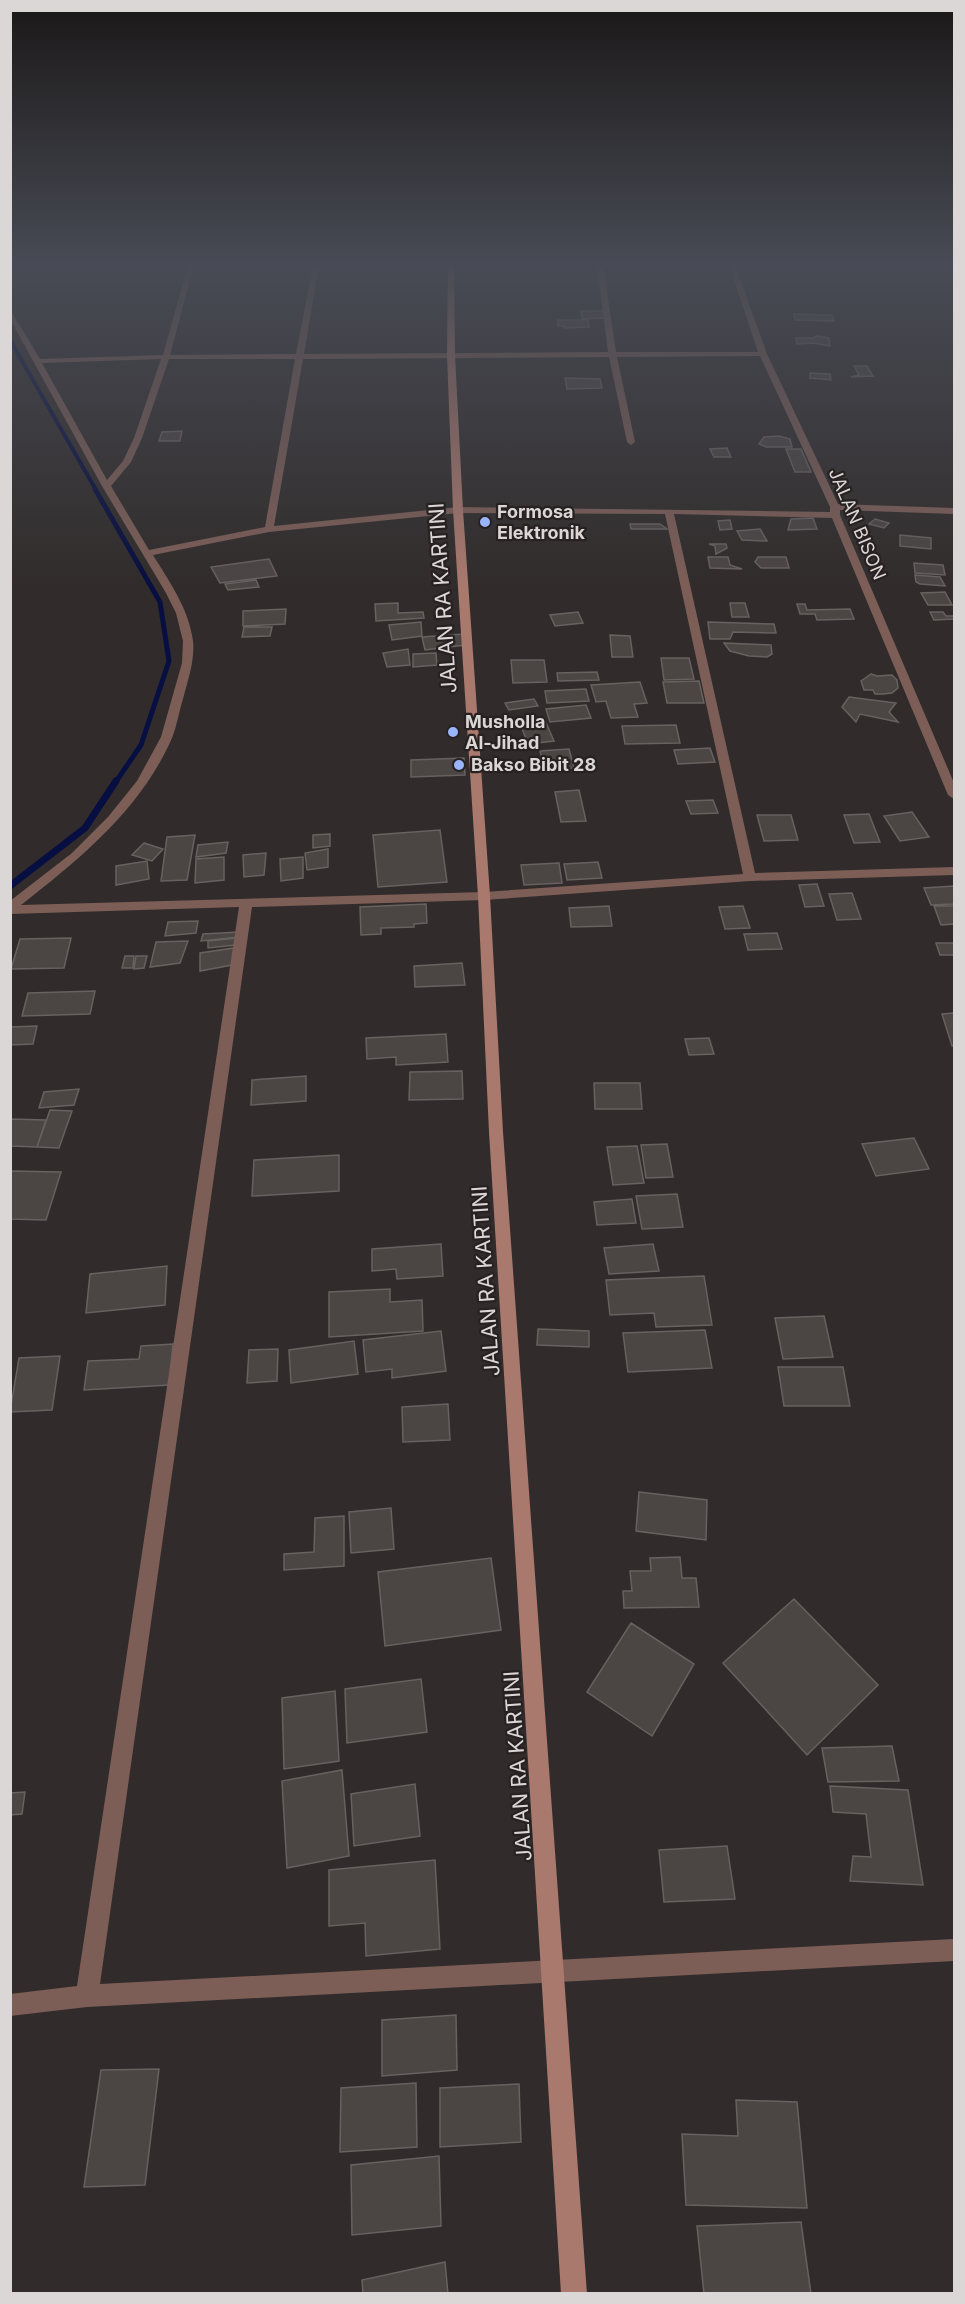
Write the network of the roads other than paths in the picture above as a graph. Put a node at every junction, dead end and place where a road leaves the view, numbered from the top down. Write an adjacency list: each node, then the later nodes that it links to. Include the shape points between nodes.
1 (44, 373): 8 (street)
2 (161, 373): 8 (street, via 127,462)
3 (298, 373): 13 (street)
4 (452, 373): 9 (main road, JALAN RA KARTINI)
5 (616, 373): 7 (street)
6 (771, 373): 11 (street, JALAN BISON)
7 (631, 442)
8 (106, 486): 14 (street)
9 (458, 510): 10 (street); 13 (street); 18 (main road, JALAN RA KARTINI)
10 (669, 511): 11 (street); 17 (street)
11 (835, 511): 12 (street); 15 (street, JALAN BISON)
12 (954, 511)
13 (269, 529): 14 (street)
14 (147, 553): 20 (street, via 181,613 189,641 167,737 142,782 112,820 76,856)
15 (954, 795)
16 (954, 871): 17 (street)
17 (750, 877): 18 (street)
18 (484, 896): 19 (street); 22 (main road, JALAN RA KARTINI)
19 (246, 902): 20 (street); 23 (street)
20 (10, 909)
21 (954, 1950): 22 (street)
22 (552, 1971): 23 (street); 25 (main road, JALAN RA KARTINI)
23 (87, 1996): 24 (street)
24 (10, 2005)
25 (574, 2294)

